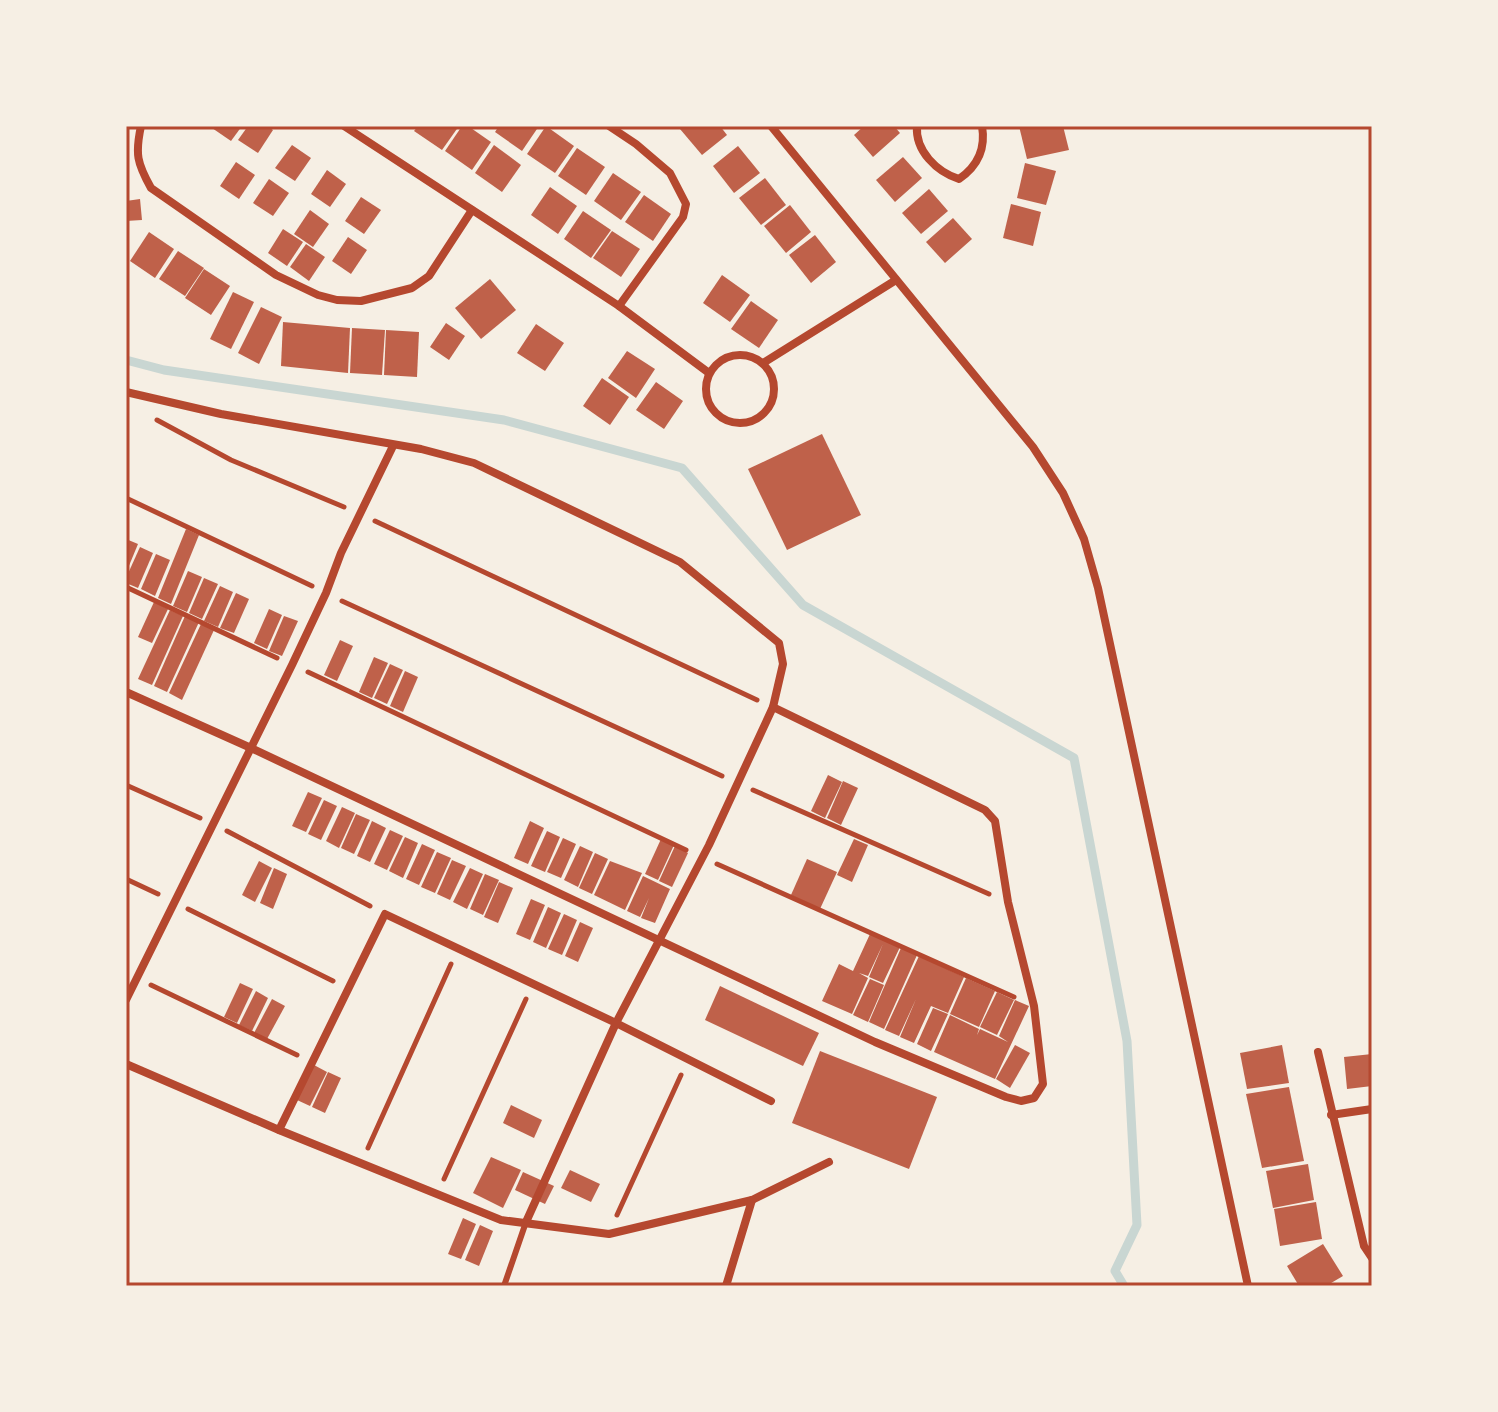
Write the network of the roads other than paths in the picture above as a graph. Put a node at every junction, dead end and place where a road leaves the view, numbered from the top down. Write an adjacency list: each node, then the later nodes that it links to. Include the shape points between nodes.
1 (141, 126): 7 (street, via 139,167 151,188 276,275 337,300 361,301 412,288 429,276)
2 (344, 126): 7 (street)
3 (609, 126): 9 (street, via 670,173 686,204 683,217)
4 (771, 126): 8 (street)
5 (917, 126): 6 (street, via 925,154 944,174 959,179 978,159)
6 (982, 126)
7 (472, 210): 9 (street)
8 (896, 280): 10 (street); 33 (street, via 1033,447 1084,539)
9 (619, 306): 11 (street)
10 (763, 363): 11 (street, via 740,355 726,357); 11 (street, via 773,381 771,405 744,423 722,418 713,409 707,397)
11 (709, 373)
12 (126, 392): 13 (street)
13 (393, 446): 15 (street, via 474,463 680,562 779,643 783,664); 16 (street)
14 (126, 692): 16 (street)
15 (773, 707): 17 (street); 17 (street, via 985,810 995,821 1034,1006 1043,1084 1034,1098 1006,1097 875,1042)
16 (251, 748): 17 (street); 18 (street)
17 (661, 940): 19 (street)
18 (126, 1000)
19 (616, 1023): 22 (street); 25 (street, via 385,914); 28 (street)
20 (1318, 1052): 24 (street)
21 (126, 1064): 25 (street)
22 (771, 1101)
23 (1372, 1109): 24 (street)
24 (1331, 1115): 29 (street)
25 (279, 1130): 28 (street, via 501,1220)
26 (829, 1162): 27 (street)
27 (752, 1200): 28 (street, via 609,1234); 32 (street)
28 (526, 1222): 31 (lane)
29 (1368, 1246): 30 (street)
30 (1372, 1258)
31 (504, 1286)
32 (726, 1286)
33 (1248, 1286)

